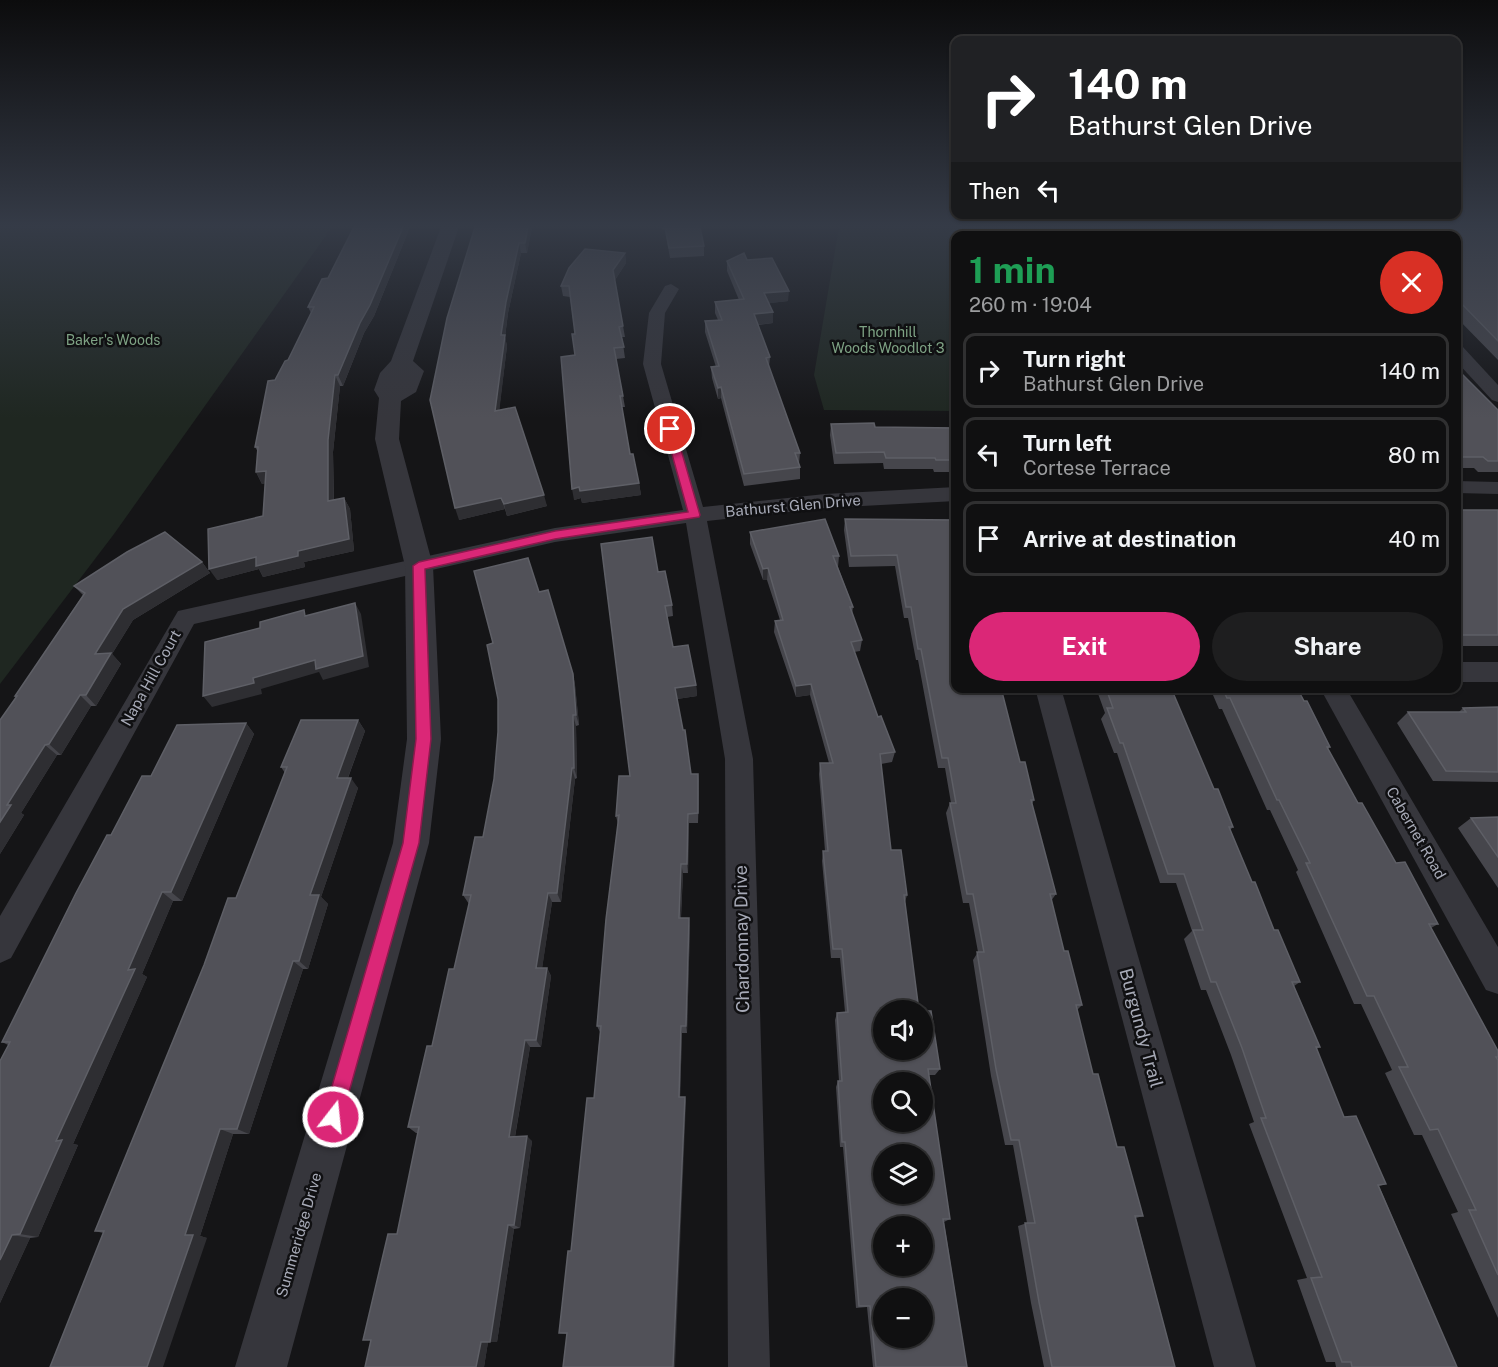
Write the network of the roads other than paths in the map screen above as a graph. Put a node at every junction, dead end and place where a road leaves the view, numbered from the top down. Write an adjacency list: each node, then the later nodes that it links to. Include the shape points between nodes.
1 (427, 291): 9 (street, Summeridge Drive, via 401,363 413,371 408,387 390,398 387,438)
2 (670, 291): 8 (street, Chardonnay Drive, via 657,313 652,364)
3 (1461, 355): 4 (street)
4 (1498, 396)
5 (1461, 487): 6 (street)
6 (1498, 488)
7 (951, 495): 8 (street, Bathurst Glen Drive, via 825,501)
8 (695, 515): 9 (street, Bathurst Glen Drive, via 555,535); 17 (street, Chardonnay Drive, via 739,759)
9 (419, 566): 14 (street, Napa Hill Court, via 186,617); 16 (street, Summeridge Drive, via 424,739 411,843)
10 (1461, 672): 11 (street)
11 (1498, 672)
12 (1049, 693): 18 (street, Burgundy Trail)
13 (1336, 693): 15 (street, Cabernet Road)
14 (0, 947)
15 (1495, 968)
16 (261, 1367)
17 (749, 1367)
18 (1235, 1367)

